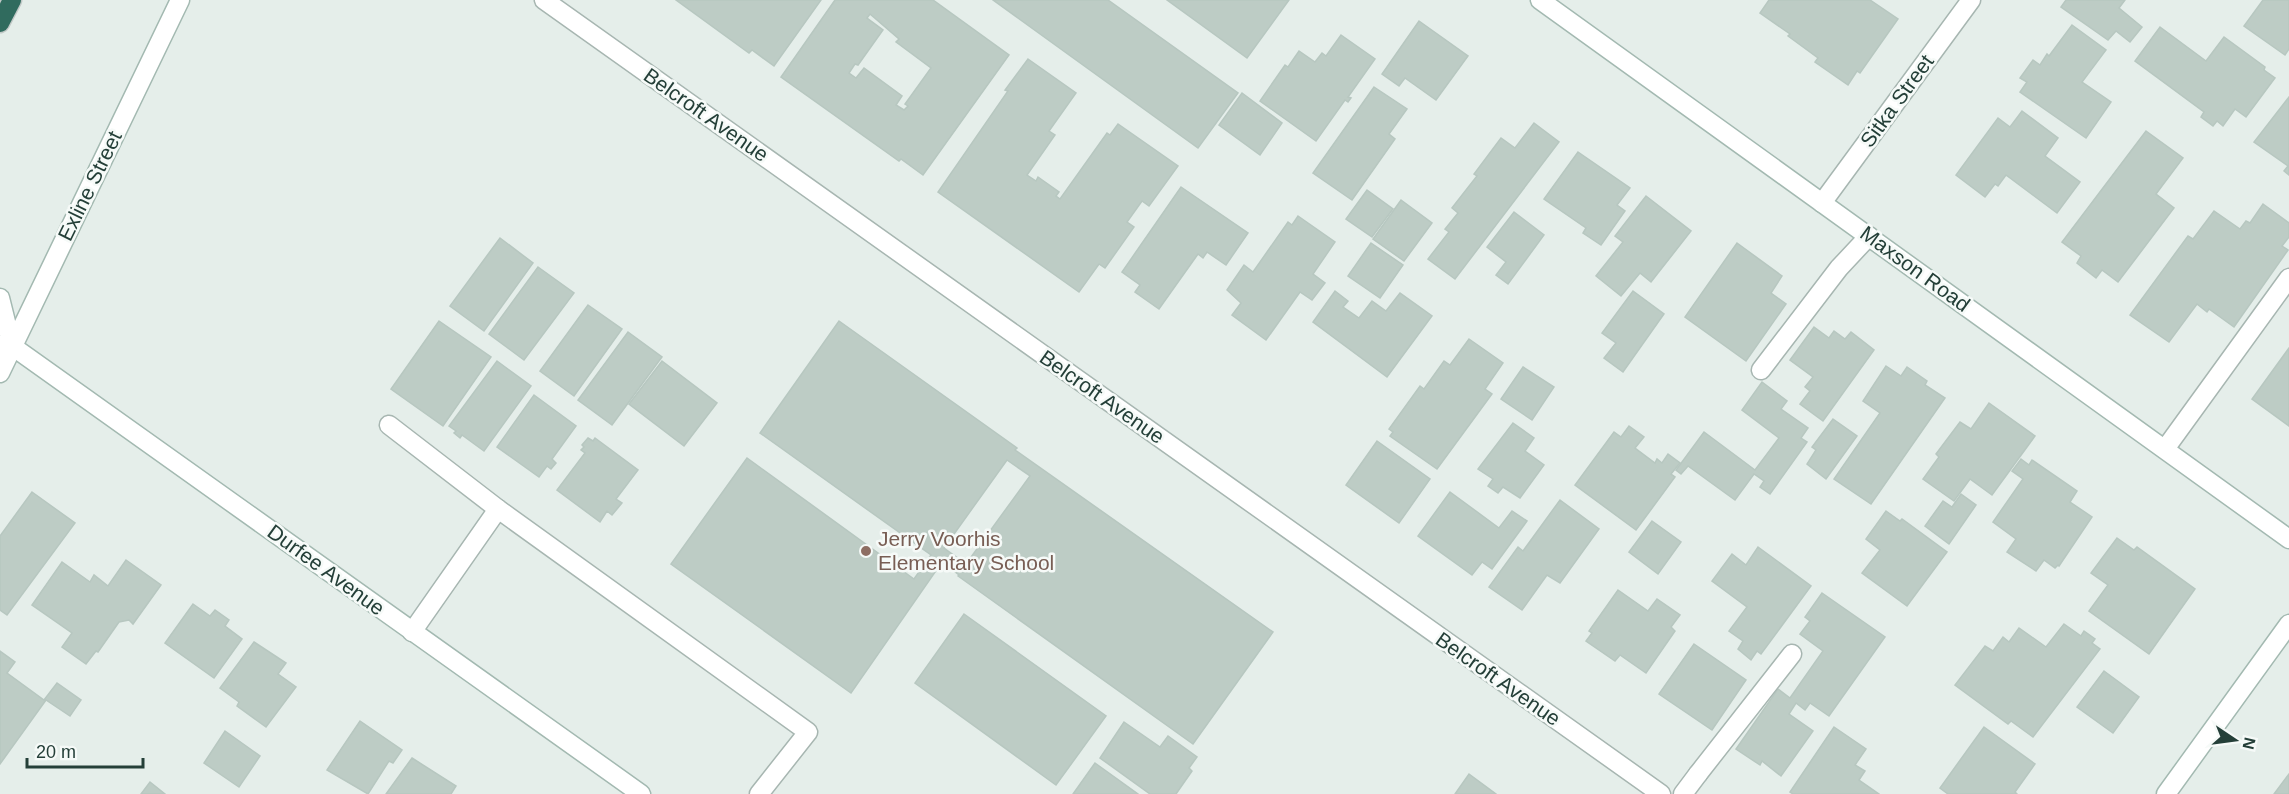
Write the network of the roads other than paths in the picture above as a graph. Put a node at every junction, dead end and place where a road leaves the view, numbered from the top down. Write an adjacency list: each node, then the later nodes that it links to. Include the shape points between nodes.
1 (12, 0): 6 (highway)
2 (180, 0): 11 (street, Exline Street)
3 (544, 0): 23 (street, Belcroft Avenue)
4 (1540, 0): 7 (street, Maxson Road)
5 (1971, 0): 7 (street, Sitka Street)
6 (0, 23)
7 (1822, 203): 8 (street, Maxson Road)
8 (1869, 236): 12 (street, via 1839,268); 15 (street, Maxson Road)
9 (2289, 278): 15 (street)
10 (0, 298): 11 (street)
11 (6, 346): 13 (street, Exline Street); 19 (street, Durfee Avenue)
12 (1761, 370)
13 (0, 373)
14 (389, 425): 16 (street)
15 (2164, 449): 17 (street, Maxson Road)
16 (498, 509): 19 (street); 22 (street, via 808,732)
17 (2289, 539)
18 (2289, 624): 25 (street)
19 (412, 632): 21 (street, Durfee Avenue)
20 (1792, 654): 24 (street)
21 (640, 794)
22 (759, 794)
23 (1661, 794)
24 (1683, 794)
25 (2166, 794)

